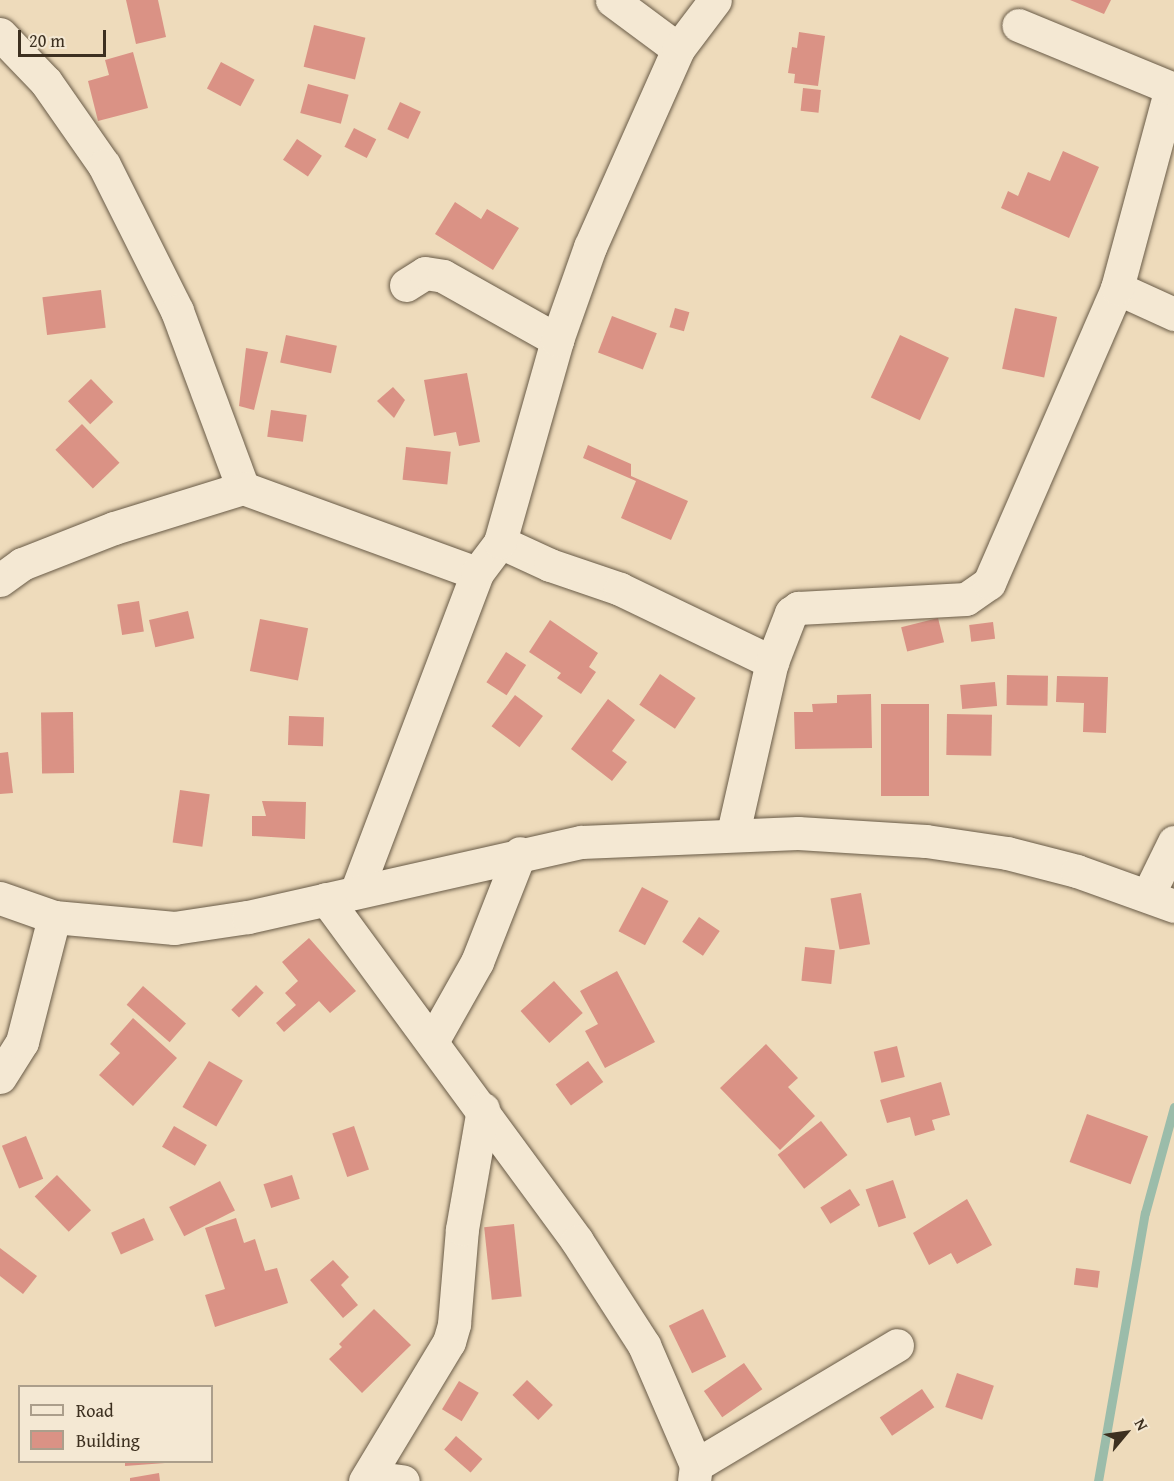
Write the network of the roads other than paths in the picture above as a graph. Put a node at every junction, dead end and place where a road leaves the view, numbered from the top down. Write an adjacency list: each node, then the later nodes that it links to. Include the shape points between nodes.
1 (612, 0): 5 (street)
2 (715, 0): 5 (street)
3 (1018, 25): 6 (street)
4 (0, 34): 11 (street, via 46,82 115,185 177,311)
5 (678, 49): 10 (street, via 590,247)
6 (1173, 88): 8 (street)
7 (406, 285): 10 (street, via 425,273 444,276)
8 (1117, 288): 9 (street); 15 (street, via 989,584 966,599 798,608 787,619)
9 (1174, 314)
10 (557, 340): 12 (street)
11 (243, 488): 13 (street); 14 (street, via 104,532 22,564)
12 (500, 542): 13 (street); 15 (street, via 550,565 620,589)
13 (477, 573): 19 (street)
14 (0, 580)
15 (772, 662): 16 (street)
16 (733, 833): 18 (street, via 581,842); 21 (street, via 865,835 1007,853 1077,871)
17 (1174, 842): 21 (street)
18 (520, 853): 19 (street); 23 (street, via 477,962)
19 (341, 895): 22 (street, via 248,917 174,928); 23 (street)
20 (0, 898): 22 (street)
21 (1161, 900)
22 (54, 917): 24 (street, via 22,1042)
23 (433, 1040): 25 (street)
24 (0, 1077)
25 (483, 1109): 27 (street, via 577,1241 644,1345); 28 (street, via 462,1229 449,1342)
26 (897, 1345): 27 (street)
27 (695, 1473)
28 (366, 1479): 29 (street)
29 (403, 1481)

